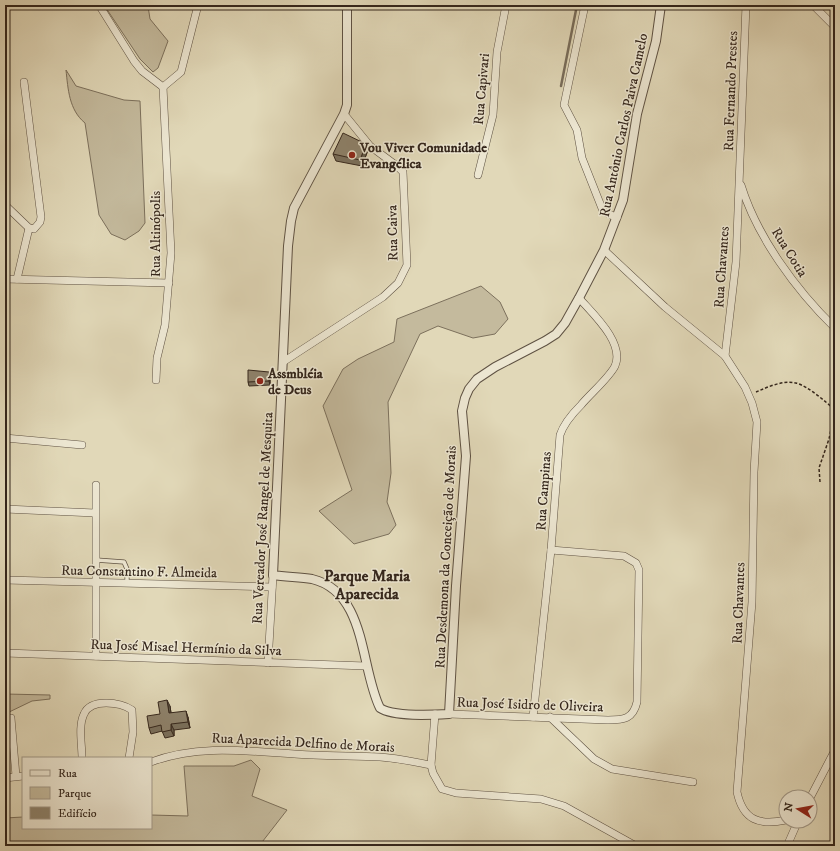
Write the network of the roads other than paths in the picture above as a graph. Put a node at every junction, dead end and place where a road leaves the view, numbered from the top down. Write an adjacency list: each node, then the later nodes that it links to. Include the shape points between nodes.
1 (99, 5): 11 (street, via 134,61 142,71)
2 (198, 5): 11 (street, via 181,72)
3 (347, 5): 12 (street, Rua Vereador José Rangel de Mesquita, via 348,82)
4 (506, 5): 13 (street, Rua Capivari, via 497,52 493,115)
5 (585, 5): 16 (street, via 564,105 576,130 582,158 603,211)
6 (661, 5): 16 (street, Rua Antônio Carlos Paiva Camelo, via 656,41 637,114 624,193)
7 (746, 5): 14 (street, Rua Fernando Prestes)
8 (813, 5): 9 (street)
9 (835, 27)
10 (24, 82): 17 (street, via 41,216 34,229)
11 (163, 87): 21 (street, Rua Altinópolis, via 171,253)
12 (344, 114): 25 (street, Rua Vereador José Rangel de Mesquita, via 294,208 288,246); 25 (street, Rua Caiva, via 370,146 403,172 407,265 398,283 383,297)
13 (478, 175)
14 (739, 179): 23 (street, Rua Cotia, via 748,209 790,278); 24 (street, Rua Chavantes, via 736,262)
15 (5, 205): 17 (street)
16 (617, 218): 18 (street, Rua Antônio Carlos Paiva Camelo)
17 (29, 228): 20 (street)
18 (604, 250): 22 (street, Rua Antônio Carlos Paiva Camelo); 24 (street, Rua Chavantes, via 665,307)
19 (5, 279): 20 (street)
20 (17, 279): 21 (street)
21 (169, 283): 27 (street, Rua Altinópolis)
22 (579, 298): 26 (street, Rua Antônio Carlos Paiva Camelo, via 556,334); 33 (street, Rua Campinas, via 606,329 617,353 617,360 610,373 562,428)
23 (835, 328)
24 (725, 356): 58 (street, Rua Chavantes, via 748,394 757,422 752,602 737,792 744,812 770,823)
25 (283, 362): 35 (street, Rua Vereador José Rangel de Mesquita)
26 (495, 367): 45 (street, Rua Desdemona da Conceição de Morais, via 477,379 469,389 462,411 466,456)
27 (156, 380)
28 (5, 438): 29 (street)
29 (82, 445)
30 (96, 485): 32 (street)
31 (5, 509): 32 (street)
32 (96, 513): 34 (street)
33 (551, 550): 46 (street, Rua Campinas); 47 (street, Rua José Isidro de Oliveira, via 624,556 636,563 640,577 637,702 632,715 617,720)
34 (96, 560): 37 (street); 38 (lane, via 124,562)
35 (273, 575): 39 (street, Rua Vereador José Rangel de Mesquita); 43 (street, Rua José Isidro de Oliveira, via 312,579 335,589 344,599 353,617 363,646)
36 (5, 580): 37 (street, Rua Constantino F. Almeida)
37 (96, 584): 38 (street, Rua Constantino F. Almeida); 41 (street)
38 (127, 585): 39 (street, Rua Constantino F. Almeida)
39 (272, 587): 42 (street, Rua Vereador José Rangel de Mesquita)
40 (5, 653): 41 (street, Rua José Misael Hermínio da Silva)
41 (96, 656): 42 (street, Rua José Misael Hermínio da Silva)
42 (268, 663): 43 (street, Rua José Misael Hermínio da Silva)
43 (366, 666): 44 (street, Rua José Isidro de Oliveira, via 380,708 384,711)
44 (435, 714): 45 (street, Rua José Isidro de Oliveira); 53 (street)
45 (449, 714): 46 (street, Rua José Isidro de Oliveira)
46 (533, 716): 47 (street, Rua José Isidro de Oliveira)
47 (550, 717): 56 (street, via 594,759 607,766 624,772)
48 (11, 718): 54 (street)
49 (835, 750): 57 (street)
50 (82, 757): 51 (street, via 84,714 88,709 104,703 132,710 133,732)
51 (129, 757)
52 (152, 762): 53 (street, Rua Aparecida Delfino de Morais, via 189,753 258,750 382,757)
53 (431, 765): 60 (street, via 442,789 449,792 554,802)
54 (19, 776): 55 (street)
55 (5, 778)
56 (692, 782)
57 (815, 789)
58 (778, 822)
59 (794, 829): 61 (street)
60 (636, 846)
61 (787, 846)

